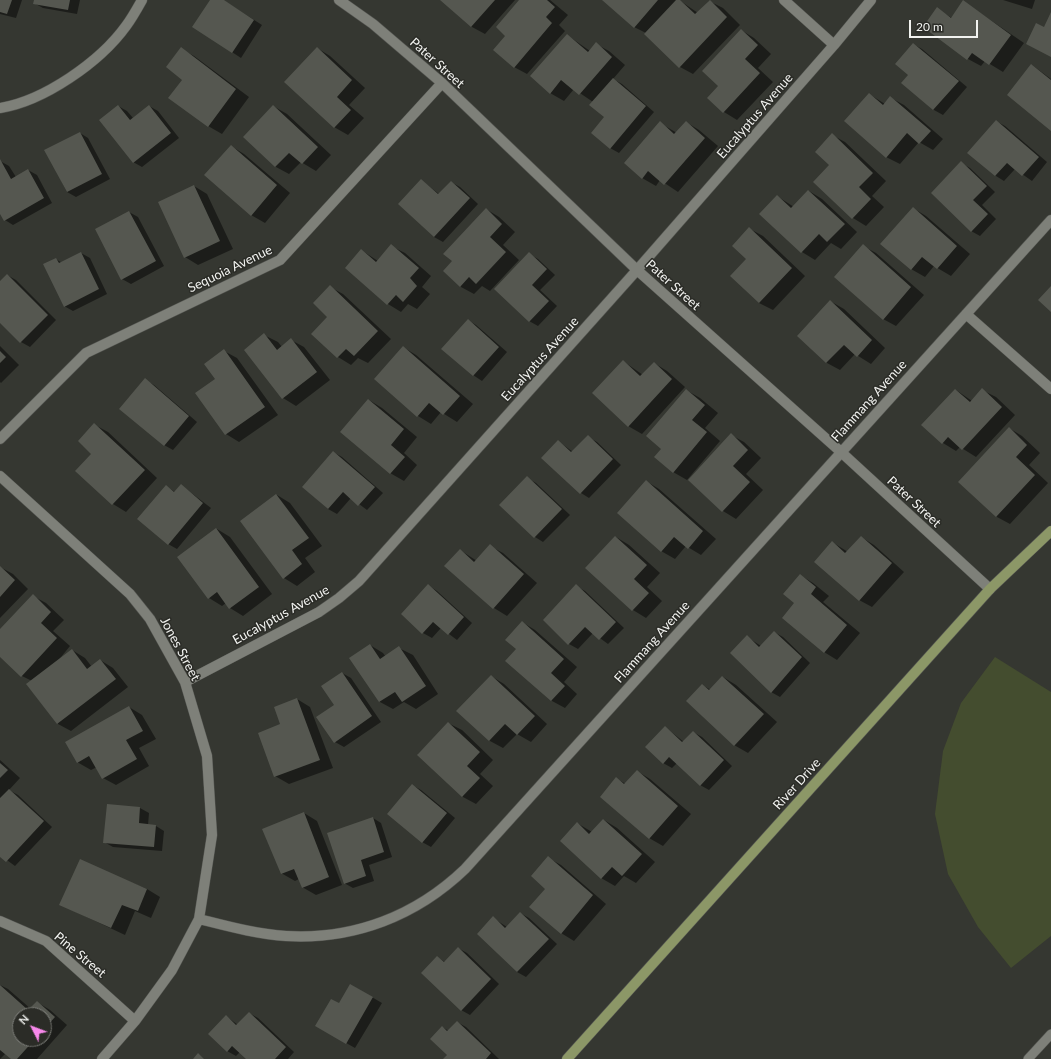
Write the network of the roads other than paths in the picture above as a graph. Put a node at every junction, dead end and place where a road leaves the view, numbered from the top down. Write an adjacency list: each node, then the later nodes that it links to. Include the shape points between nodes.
1 (142, 0): 7 (street, via 125,27 86,66 50,90 13,106)
2 (339, 0): 6 (street, Pater Street, via 373,24)
3 (784, 0): 5 (street)
4 (871, 0): 5 (street, Eucalyptus Avenue)
5 (834, 45): 9 (street, Eucalyptus Avenue)
6 (442, 83): 9 (street, Pater Street); 12 (street, Sequoia Avenue, via 280,260 86,353)
7 (0, 108)
8 (1051, 220): 10 (street, Flammang Avenue)
9 (637, 270): 13 (street, Pater Street); 17 (street, Eucalyptus Avenue, via 359,581 318,612)
10 (966, 314): 11 (street); 13 (street, Flammang Avenue)
11 (1051, 389)
12 (0, 439)
13 (841, 452): 16 (street, Pater Street); 18 (street, Flammang Avenue, via 447,887 402,915 376,925 331,936 285,936)
14 (0, 476): 17 (street, Jones Street, via 130,594 150,619)
15 (1051, 531): 16 (street, River Drive)
16 (990, 589): 23 (street, River Drive)
17 (185, 682): 18 (street, Jones Street, via 207,756 212,835)
18 (199, 919): 20 (street, Jones Street, via 172,970)
19 (0, 921): 20 (street, Pine Street, via 46,941)
20 (135, 1021): 22 (street, Jones Street)
21 (1051, 1034): 24 (lane)
22 (102, 1059)
23 (568, 1059)
24 (1028, 1059)

